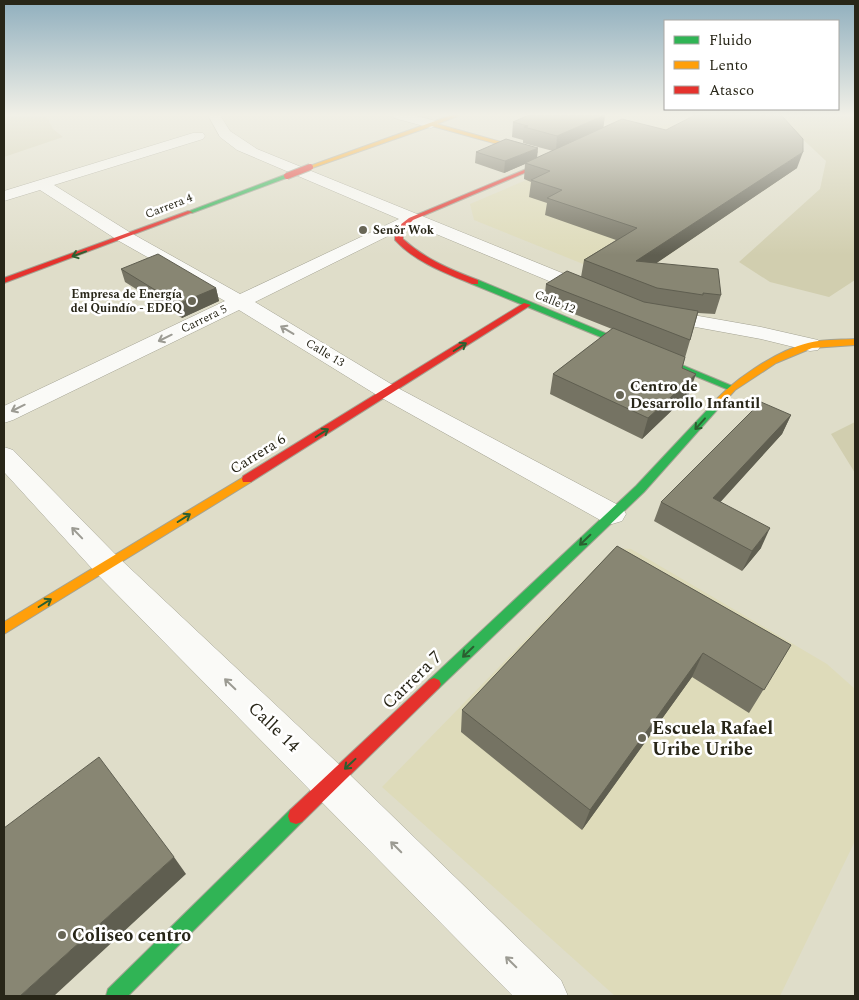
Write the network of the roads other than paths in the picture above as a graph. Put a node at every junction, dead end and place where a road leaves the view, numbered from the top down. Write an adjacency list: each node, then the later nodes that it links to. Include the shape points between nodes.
1 (114, 162): 5 (street)
2 (274, 162): 7 (street)
3 (325, 162): 8 (main road, Carrera 4, bridge)
4 (548, 162): 7 (main road, Carrera 5)
5 (41, 184): 6 (street); 8 (street, Calle 13)
6 (4, 196)
7 (408, 221): 10 (street); 11 (street, Carrera 5); 12 (main road, Calle 12, via 399,229 398,240 410,252)
8 (125, 237): 9 (main road, Carrera 4, one-way to 9); 11 (street, Calle 13)
9 (4, 282)
10 (609, 299)
11 (240, 302): 17 (street, Calle 13, one-way to 11); 18 (street, Carrera 5, one-way to 18)
12 (527, 305): 16 (main road, Calle 12); 17 (main road, Carrera 6, one-way to 12)
13 (640, 311): 15 (street)
14 (855, 342): 15 (main road)
15 (810, 345): 16 (main road, Carrera 7, via 774,361)
16 (732, 388): 20 (main road, Carrera 7, one-way to 20, via 640,489)
17 (388, 392): 20 (street, Calle 13); 21 (main road, Carrera 6, one-way to 17)
18 (4, 415)
19 (4, 456): 21 (street, Calle 14, one-way to 19)
20 (612, 514): 23 (main road, Carrera 7, one-way to 23)
21 (107, 565): 22 (main road, Carrera 6, one-way to 21); 23 (street, Calle 14, one-way to 21)
22 (4, 629)
23 (330, 782): 24 (main road, Carrera 7); 25 (street, Calle 14, one-way to 23)
24 (115, 996)
25 (545, 996)

